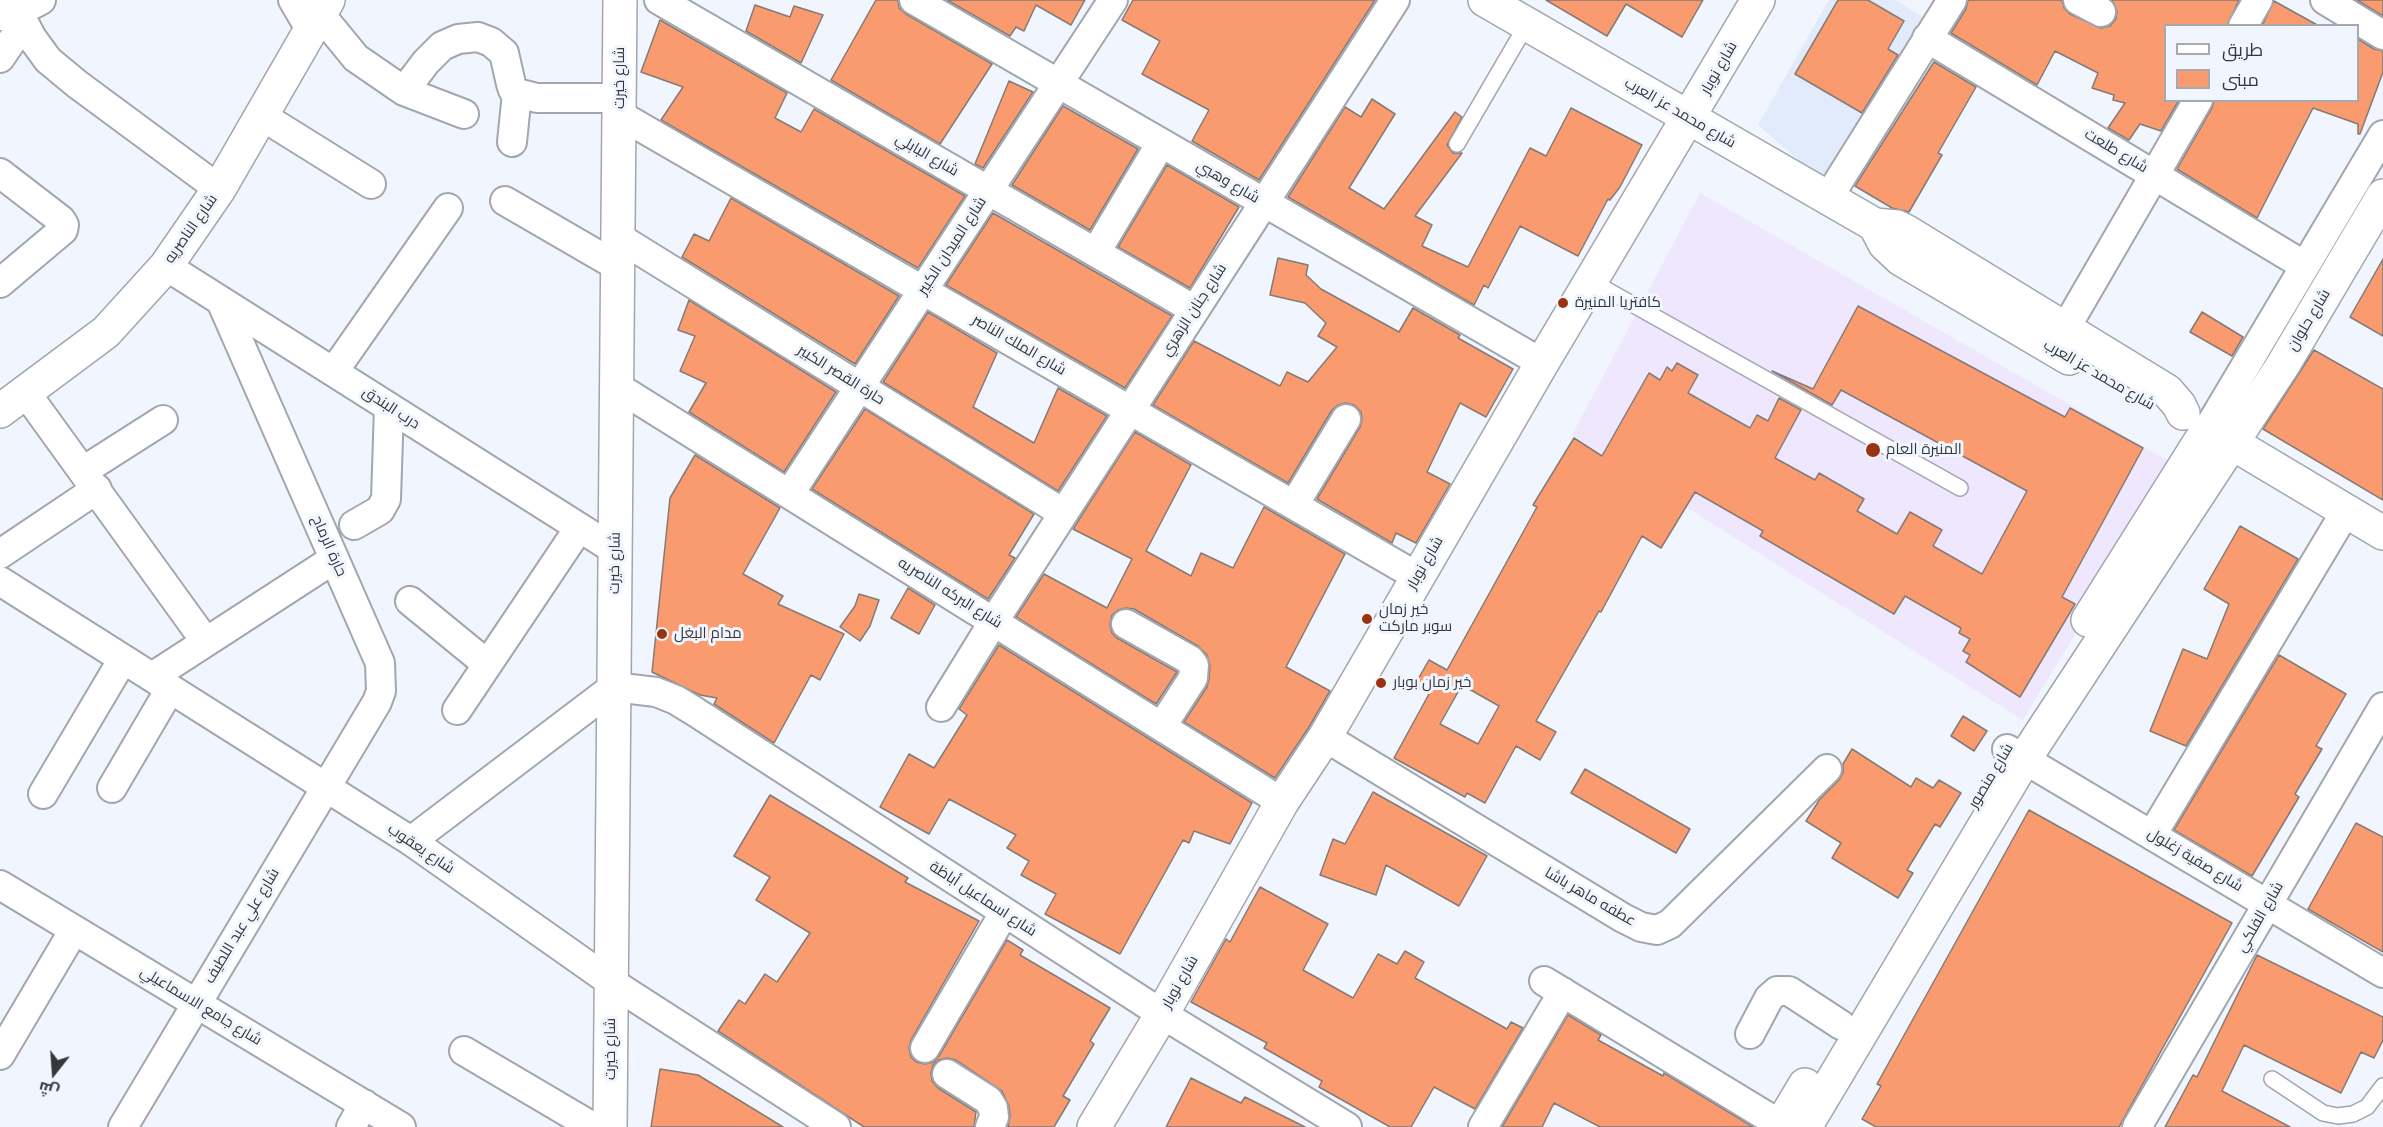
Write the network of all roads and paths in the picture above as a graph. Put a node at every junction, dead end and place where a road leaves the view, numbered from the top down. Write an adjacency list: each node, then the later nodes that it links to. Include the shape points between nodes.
1 (620, 0): 22 (street, شارع خيرت)
2 (659, 0): 34 (street, شارع البابلي)
3 (914, 0): 18 (street, شارع وهبي)
4 (1113, 0): 18 (street, شارع الميدان الكبير)
5 (1395, 0): 37 (street, شارع جنان الزهري)
6 (1485, 0): 13 (street, شارع محمد عز العرب)
7 (1758, 0): 25 (street, شارع نوبار)
8 (1952, 0): 16 (street)
9 (2258, 0): 14 (street)
10 (2325, 0): 15 (street)
11 (19, 10): 17 (street); 33 (street, via 48,60)
12 (313, 10): 20 (street, via 356,58); 24 (street, شارع الناصريه)
13 (1527, 24): 25 (street, شارع محمد عز العرب); 29 (lane)
14 (2244, 24)
15 (2383, 35)
16 (1927, 38): 31 (street, شارع طلعت); 35 (street)
17 (0, 58)
18 (1058, 83): 28 (street, شارع وهبي); 34 (street, شارع الميدان الكبير)
19 (514, 89): 20 (street, via 504,53 490,42 467,37 442,46); 22 (street, via 537,98); 27 (street)
20 (404, 91): 23 (street)
21 (2197, 102): 31 (street)
22 (620, 107): 41 (street, شارع خيرت); 47 (street, شارع الملك الناصر)
23 (464, 114)
24 (262, 116): 32 (street); 33 (street, شارع الناصريه)
25 (1689, 118): 35 (street, شارع محمد عز العرب); 45 (street, شارع نوبار)
26 (2383, 135): 44 (street)
27 (512, 142)
28 (1161, 143): 37 (street, شارع وهبي); 42 (street)
29 (1457, 144)
30 (0, 173): 46 (street, via 64,225 63,230)
31 (2154, 174): 44 (street, شارع طلعت); 50 (street)
32 (371, 184)
33 (219, 189): 43 (street, شارع الناصريه)
34 (988, 190): 42 (street, شارع البابلي); 47 (street, شارع الميدان الكبير)
35 (1828, 198): 40 (street, شارع محمد عز العرب)
36 (505, 201): 41 (street, حارة القصر الكبير)
37 (1264, 202): 49 (street, شارع جنان الزهري); 51 (street, شارع وهبي)
38 (2380, 206): 60 (street, شارع حلوان, via 2283,365)
39 (448, 208): 52 (street)
40 (1875, 225): 50 (street, شارع محمد عز العرب, via 1907,232); 60 (street, شارع محمد عز العرب, via 1885,244 1901,259 2155,409)
41 (618, 251): 53 (street, شارع خيرت); 54 (street, حارة القصر الكبير)
42 (1096, 252): 49 (street, شارع البابلي)
43 (166, 266): 48 (street, درب البندق); 55 (street, شارع الناصريه, via 106,332)
44 (2305, 266): 60 (street)
45 (1591, 281): 51 (street, شارع نوبار); 62 (lane)
46 (0, 283)
47 (923, 290): 54 (street, شارع الميدان الكبير); 57 (street, شارع الملك الناصر)
48 (221, 301): 52 (street, درب البندق); 72 (street, حارة الرماح)
49 (1195, 310): 57 (street, شارع جنان الزهري)
50 (2065, 329): 60 (street, شارع محمد عز العرب, via 2167,391)
51 (1542, 363): 73 (street, شارع نوبار)
52 (334, 371): 56 (street, درب البندق)
53 (616, 386): 63 (street, شارع البركه الناصريه); 70 (street, شارع خيرت)
54 (860, 387): 63 (street, شارع الميدان الكبير); 66 (street, حارة القصر الكبير)
55 (13, 402): 61 (street)
56 (389, 407): 67 (street, via 386,499 380,510); 68 (street, درب البندق)
57 (1130, 410): 64 (street, شارع الملك الناصر); 66 (street, شارع جنان الزهري)
58 (1346, 419): 64 (street)
59 (163, 420): 61 (street)
60 (2207, 428): 65 (street, شارع محمد عز العرب); 88 (street, شارع منصور)
61 (90, 480): 71 (street); 78 (street)
62 (1960, 488)
63 (790, 493): 76 (street, شارع البركه الناصريه)
64 (1294, 505): 73 (street, شارع الملك الناصر)
65 (2346, 511): 69 (street, شارع محمد عز العرب); 94 (street)
66 (1063, 513): 76 (street, شارع جنان الزهري)
67 (354, 525)
68 (579, 528): 70 (street, درب البندق); 80 (street)
69 (2383, 533)
70 (615, 550): 82 (street, شارع خيرت)
71 (0, 554)
72 (334, 559): 78 (street); 90 (street, حارة الرماح, via 380,663 381,691)
73 (1418, 577): 87 (street, شارع نوبار)
74 (0, 581): 79 (street, شارع يعقوب)
75 (410, 601): 80 (street)
76 (994, 621): 83 (street, شارع جنان الزهري); 86 (street, شارع البركه الناصريه)
77 (1126, 624): 86 (street, via 1194,665 1193,678)
78 (207, 642): 81 (street)
79 (123, 659): 81 (street, شارع يعقوب); 92 (street)
80 (487, 664): 85 (street)
81 (161, 683): 90 (street, شارع يعقوب); 91 (street)
82 (614, 687): 95 (street); 98 (street, شارع اسماعيل أباظة, via 656,692 676,700); 101 (street, شارع خيرت)
83 (941, 707)
84 (2383, 707): 97 (street, شارع الفلكي)
85 (457, 710)
86 (1162, 726): 93 (street, شارع البركه الناصريه)
87 (1325, 736): 89 (street, عطفه ماهر باشا, via 1623,918 1657,930 1670,924); 93 (street, شارع نوبار)
88 (2016, 754): 94 (street, شارع صفية زغلول); 104 (street, شارع منصور); 114 (street, شارع منصور)
89 (1827, 769)
90 (325, 787): 95 (street, شارع يعقوب); 102 (street, شارع علي عبد اللطيف)
91 (112, 788)
92 (43, 794)
93 (1282, 802): 103 (street, شارع نوبار)
94 (2152, 835): 97 (street, شارع صفية زغلول)
95 (411, 841): 101 (street, شارع يعقوب)
96 (0, 885): 99 (street, شارع جامع الاسماعيلي)
97 (2268, 904): 100 (street, شارع صفية زغلول); 122 (street, شارع الفلكي)
98 (1005, 913): 103 (street, شارع اسماعيل أباظة); 106 (street)
99 (74, 930): 102 (street, شارع جامع الاسماعيلي); 108 (street)
100 (2383, 973)
101 (611, 982): 113 (street, شارع خيرت); 117 (street, شارع يعقوب)
102 (196, 1003): 112 (street, شارع جامع الاسماعيلي); 115 (street, شارع علي عبد اللطيف)
103 (1162, 1014): 119 (street, شارع نوبار); 120 (street, شارع اسماعيل أباظة)
104 (1841, 1025): 105 (street, via 1789,992 1777,991 1769,998); 114 (street, شارع منصور)
105 (1750, 1034)
106 (925, 1048)
107 (464, 1051): 113 (street)
108 (0, 1055)
109 (946, 1074): 118 (street, via 988,1100 994,1118)
110 (2272, 1079): 111 (lane, via 2323,1113 2338,1116 2367,1107)
111 (2383, 1086)
112 (358, 1115): 116 (street, شارع جامع الاسماعيلي)
113 (602, 1120)
114 (1789, 1126): 121 (street, via 1554,987)
115 (123, 1127)
116 (401, 1127)
117 (836, 1127)
118 (990, 1127)
119 (1094, 1127)
120 (1347, 1127)
121 (1483, 1127)
122 (2137, 1127)

